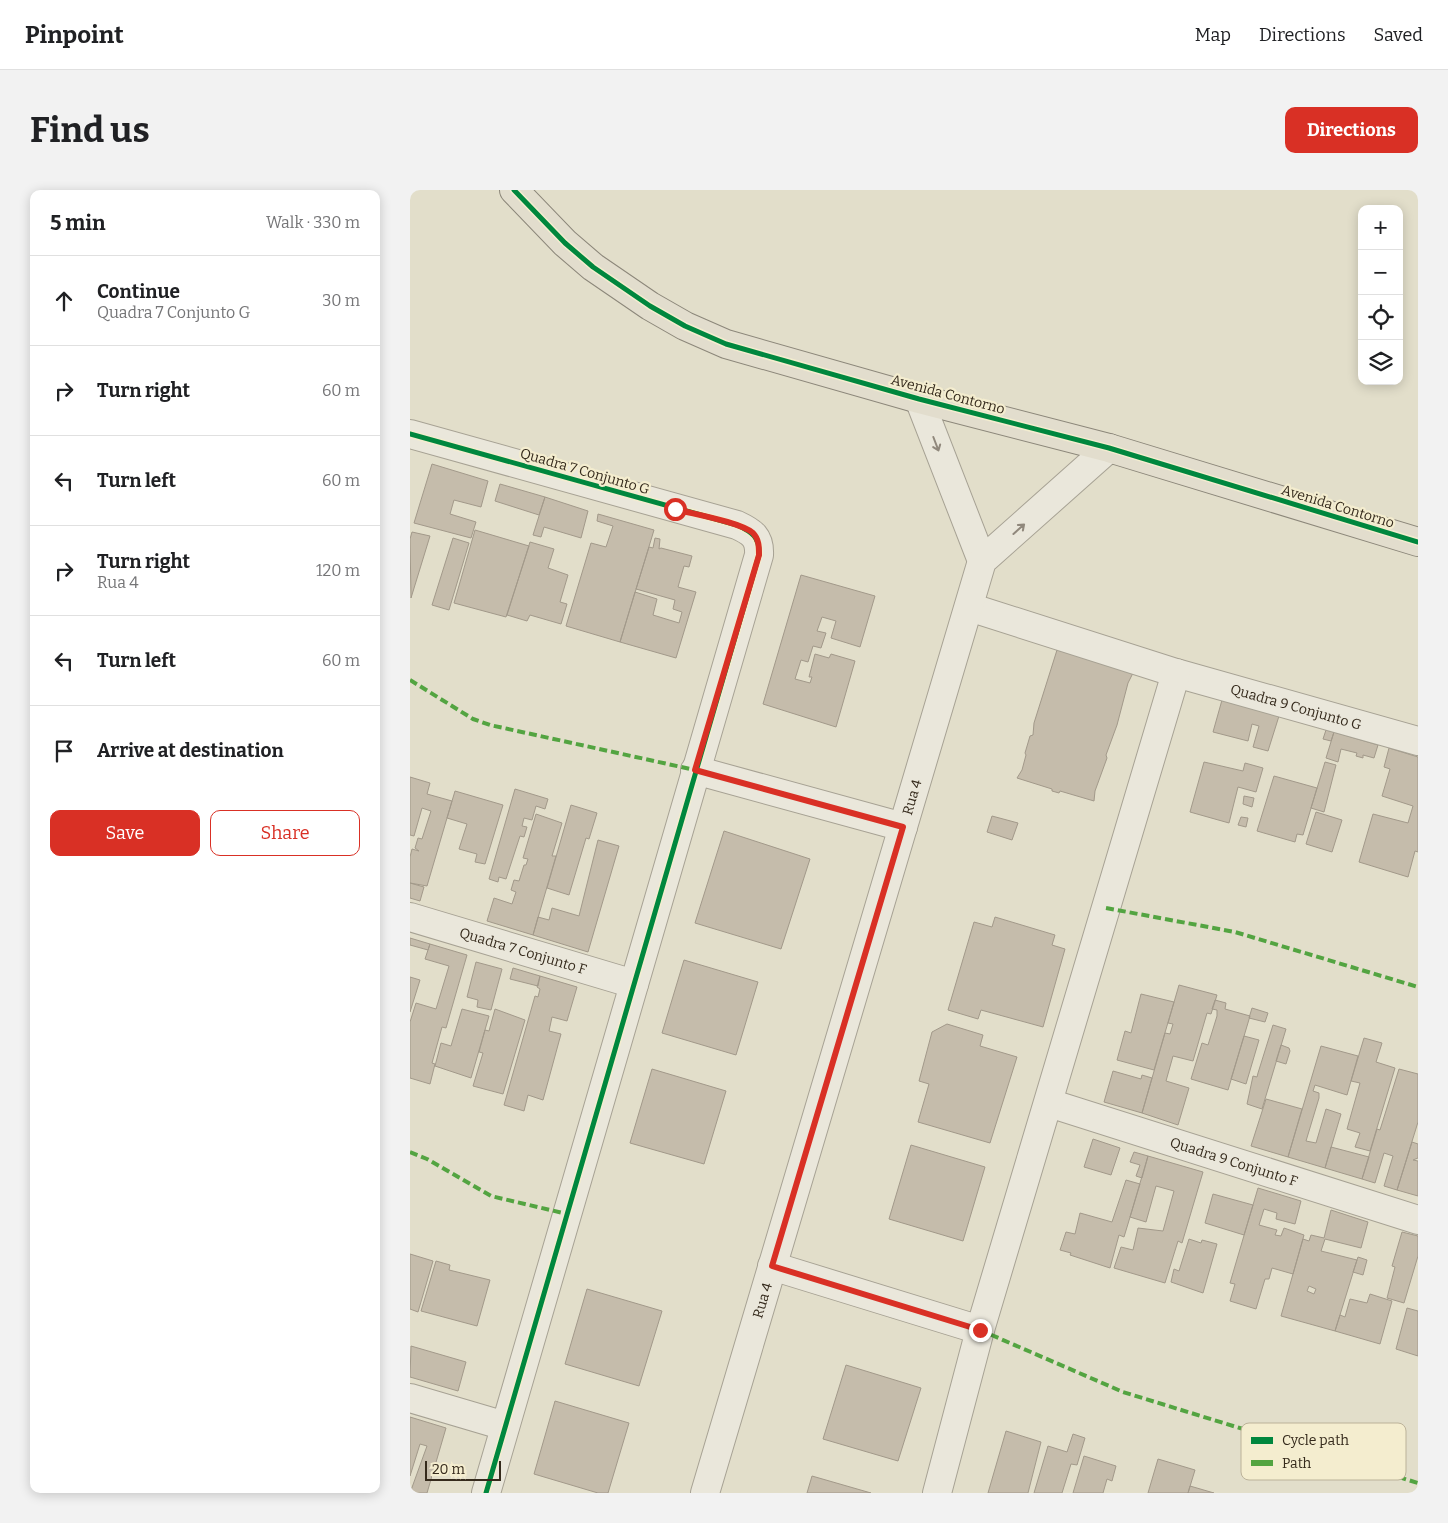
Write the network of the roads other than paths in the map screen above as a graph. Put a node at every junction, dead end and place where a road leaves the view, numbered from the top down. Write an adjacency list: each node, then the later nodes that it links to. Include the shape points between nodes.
1 (514, 190): 2 (main road, Avenida Contorno, via 593,267 685,326 726,344)
2 (919, 399): 4 (main road, Avenida Contorno); 6 (street, one-way to 6)
3 (410, 434): 10 (street, Quadra 7 Conjunto G, via 737,525 752,532 759,546 759,555)
4 (1108, 448): 5 (main road, Avenida Contorno); 6 (street, one-way to 4)
5 (1418, 542)
6 (982, 561): 7 (street, Rua 4)
7 (969, 607): 8 (street, Quadra 9 Conjunto G); 11 (street, Rua 4)
8 (1176, 673): 9 (street, Quadra 9 Conjunto G); 14 (street)
9 (1418, 741)
10 (695, 770): 11 (street); 13 (street)
11 (903, 827): 16 (street, Rua 4)
12 (410, 917): 13 (street, Quadra 7 Conjunto F)
13 (634, 984): 19 (street)
14 (1049, 1103): 15 (street, Quadra 9 Conjunto F); 17 (street)
15 (1418, 1220)
16 (772, 1266): 17 (street); 21 (street, Rua 4)
17 (980, 1330): 22 (street)
18 (410, 1398): 19 (street)
19 (505, 1426): 20 (street)
20 (486, 1493)
21 (705, 1493)
22 (937, 1493)

